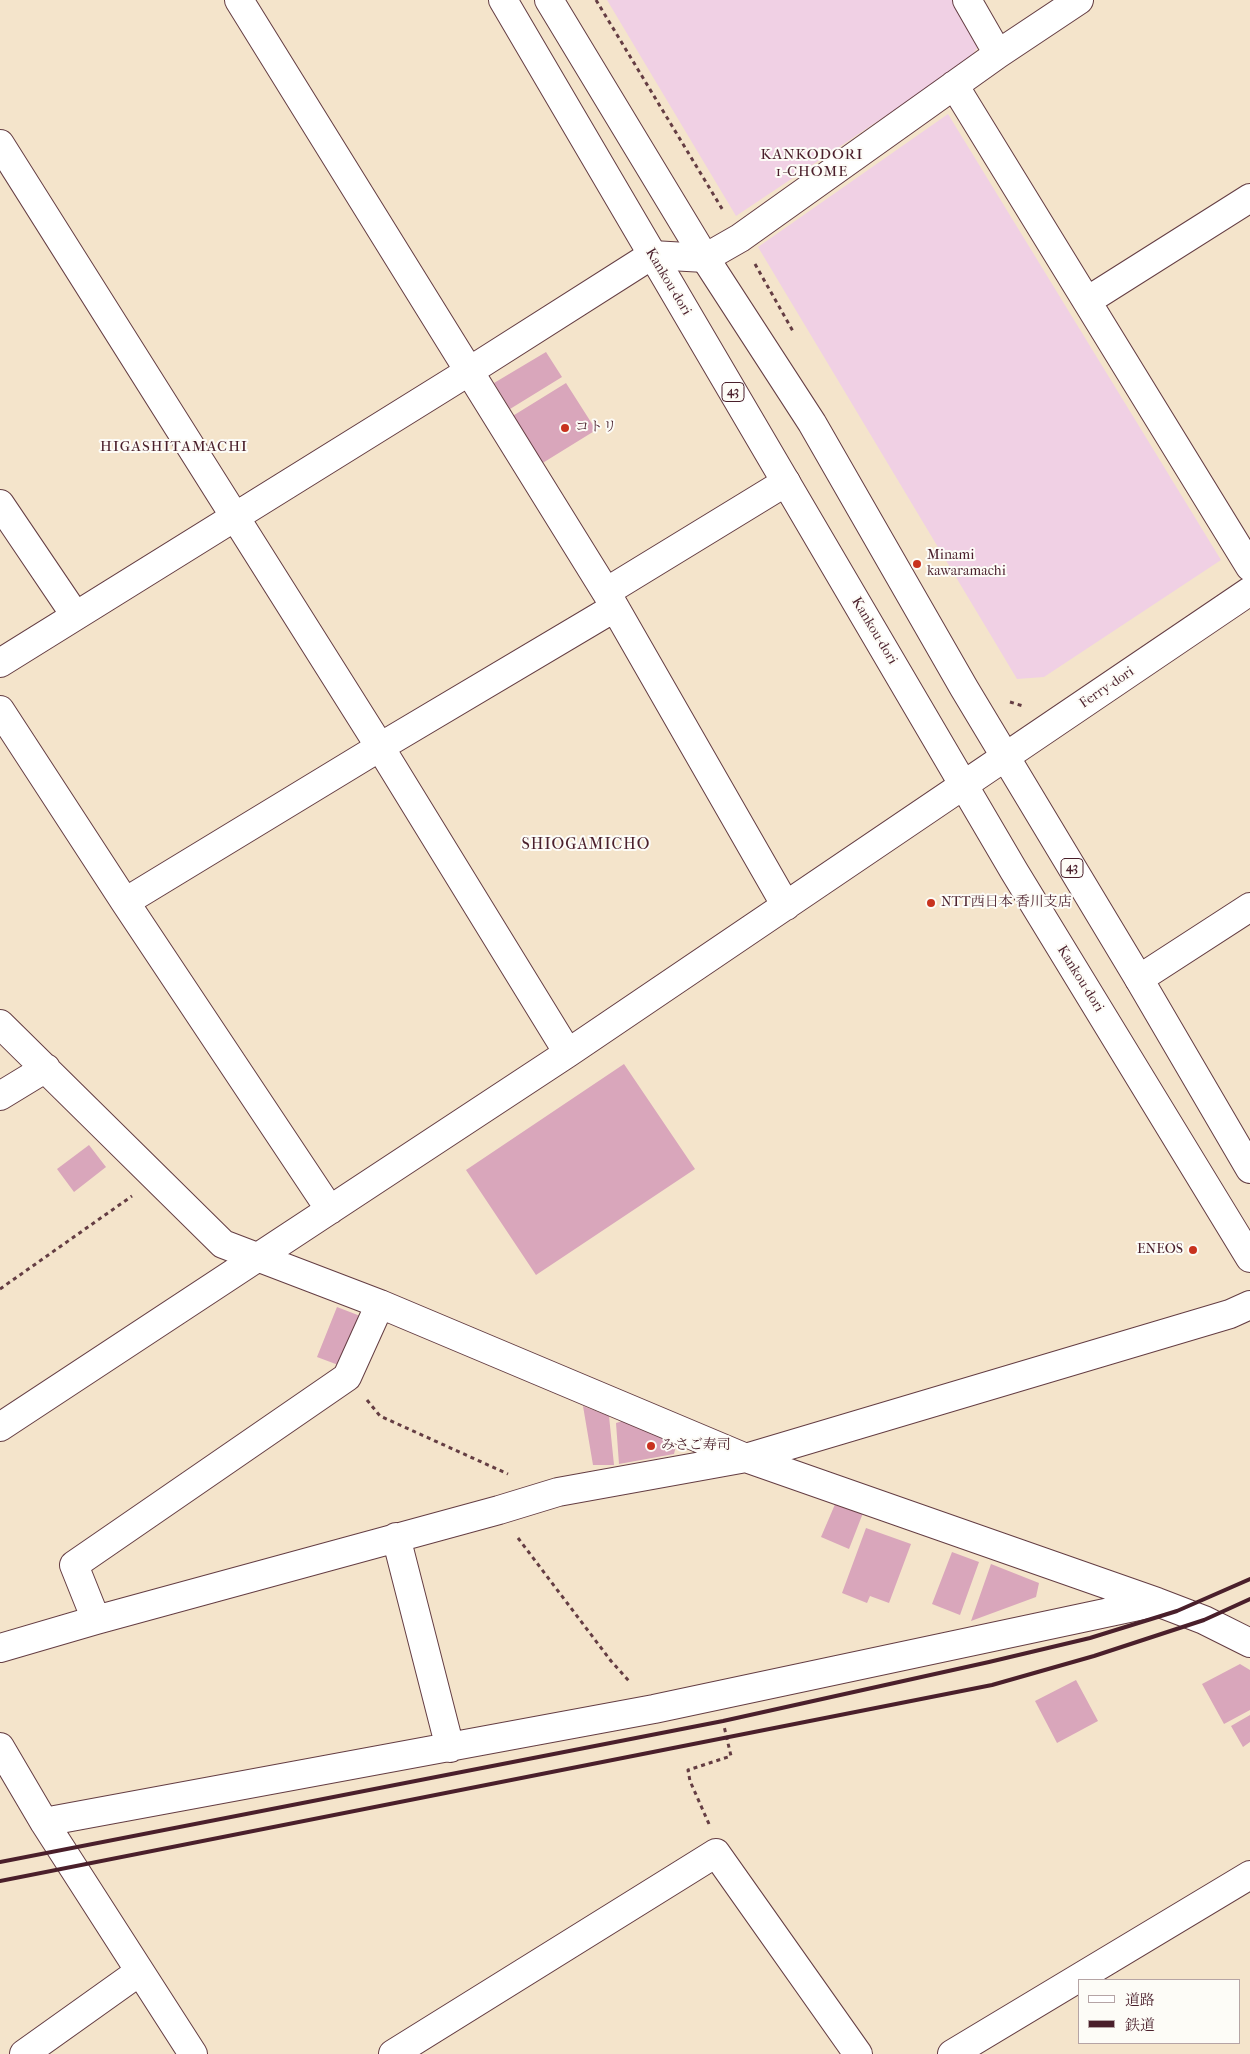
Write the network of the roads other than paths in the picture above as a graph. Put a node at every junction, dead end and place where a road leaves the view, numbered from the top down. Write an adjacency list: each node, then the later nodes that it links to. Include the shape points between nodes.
1 (239, 0): 13 (street)
2 (503, 0): 10 (street, Kankou-dori / 43)
3 (549, 0): 11 (street, 43)
4 (966, 0): 6 (street)
5 (1078, 0): 6 (street)
6 (998, 54): 7 (street)
7 (954, 85): 11 (street, via 740,238); 12 (street)
8 (0, 144): 16 (street)
9 (1250, 198): 12 (street)
10 (652, 254): 11 (street); 13 (street); 14 (street, Kankou-dori / 43)
11 (705, 258): 24 (street, 43, via 812,423)
12 (1086, 301): 17 (street)
13 (468, 372): 16 (street); 19 (street)
14 (786, 482): 19 (street); 25 (street, Kankou-dori / 43)
15 (0, 504): 20 (street)
16 (233, 516): 20 (street); 23 (street)
17 (1250, 567)
18 (1250, 590): 24 (street, Ferry-dori)
19 (610, 600): 23 (street); 27 (street)
20 (75, 615): 21 (street)
21 (0, 663)
22 (0, 710): 26 (street)
23 (380, 747): 26 (street); 31 (street)
24 (1006, 756): 25 (street, Ferry-dori); 29 (street, 43)
25 (964, 784): 27 (street, Ferry-dori); 37 (street, Kankou-dori / 43)
26 (125, 902): 35 (street)
27 (786, 906): 31 (street, Ferry-dori)
28 (1250, 907): 29 (street)
29 (1139, 979): 34 (street, 43)
30 (0, 1024): 32 (street)
31 (568, 1053): 35 (street, Ferry-dori)
32 (46, 1068): 33 (street); 36 (street, via 223,1244)
33 (0, 1096)
34 (1248, 1159)
35 (330, 1210): 36 (street, Ferry-dori)
36 (259, 1257): 38 (street); 40 (street, Ferry-dori)
37 (1250, 1258)
38 (380, 1304): 41 (street); 44 (street, via 347,1377 74,1565)
39 (1250, 1305): 41 (street, via 1230,1314)
40 (0, 1427)
41 (746, 1458): 42 (street, via 558,1492); 43 (street)
42 (396, 1537): 44 (street); 48 (street)
43 (1157, 1602): 45 (street); 48 (street, via 654,1709)
44 (96, 1620): 46 (street)
45 (1250, 1643)
46 (0, 1648)
47 (0, 1747): 49 (street)
48 (450, 1748): 49 (street)
49 (44, 1822): 51 (street)
50 (1250, 1875): 56 (street)
51 (139, 1972): 52 (street); 53 (street)
52 (24, 2054)
53 (192, 2054)
54 (393, 2054): 55 (street, via 716,1853)
55 (858, 2054)
56 (952, 2054)

